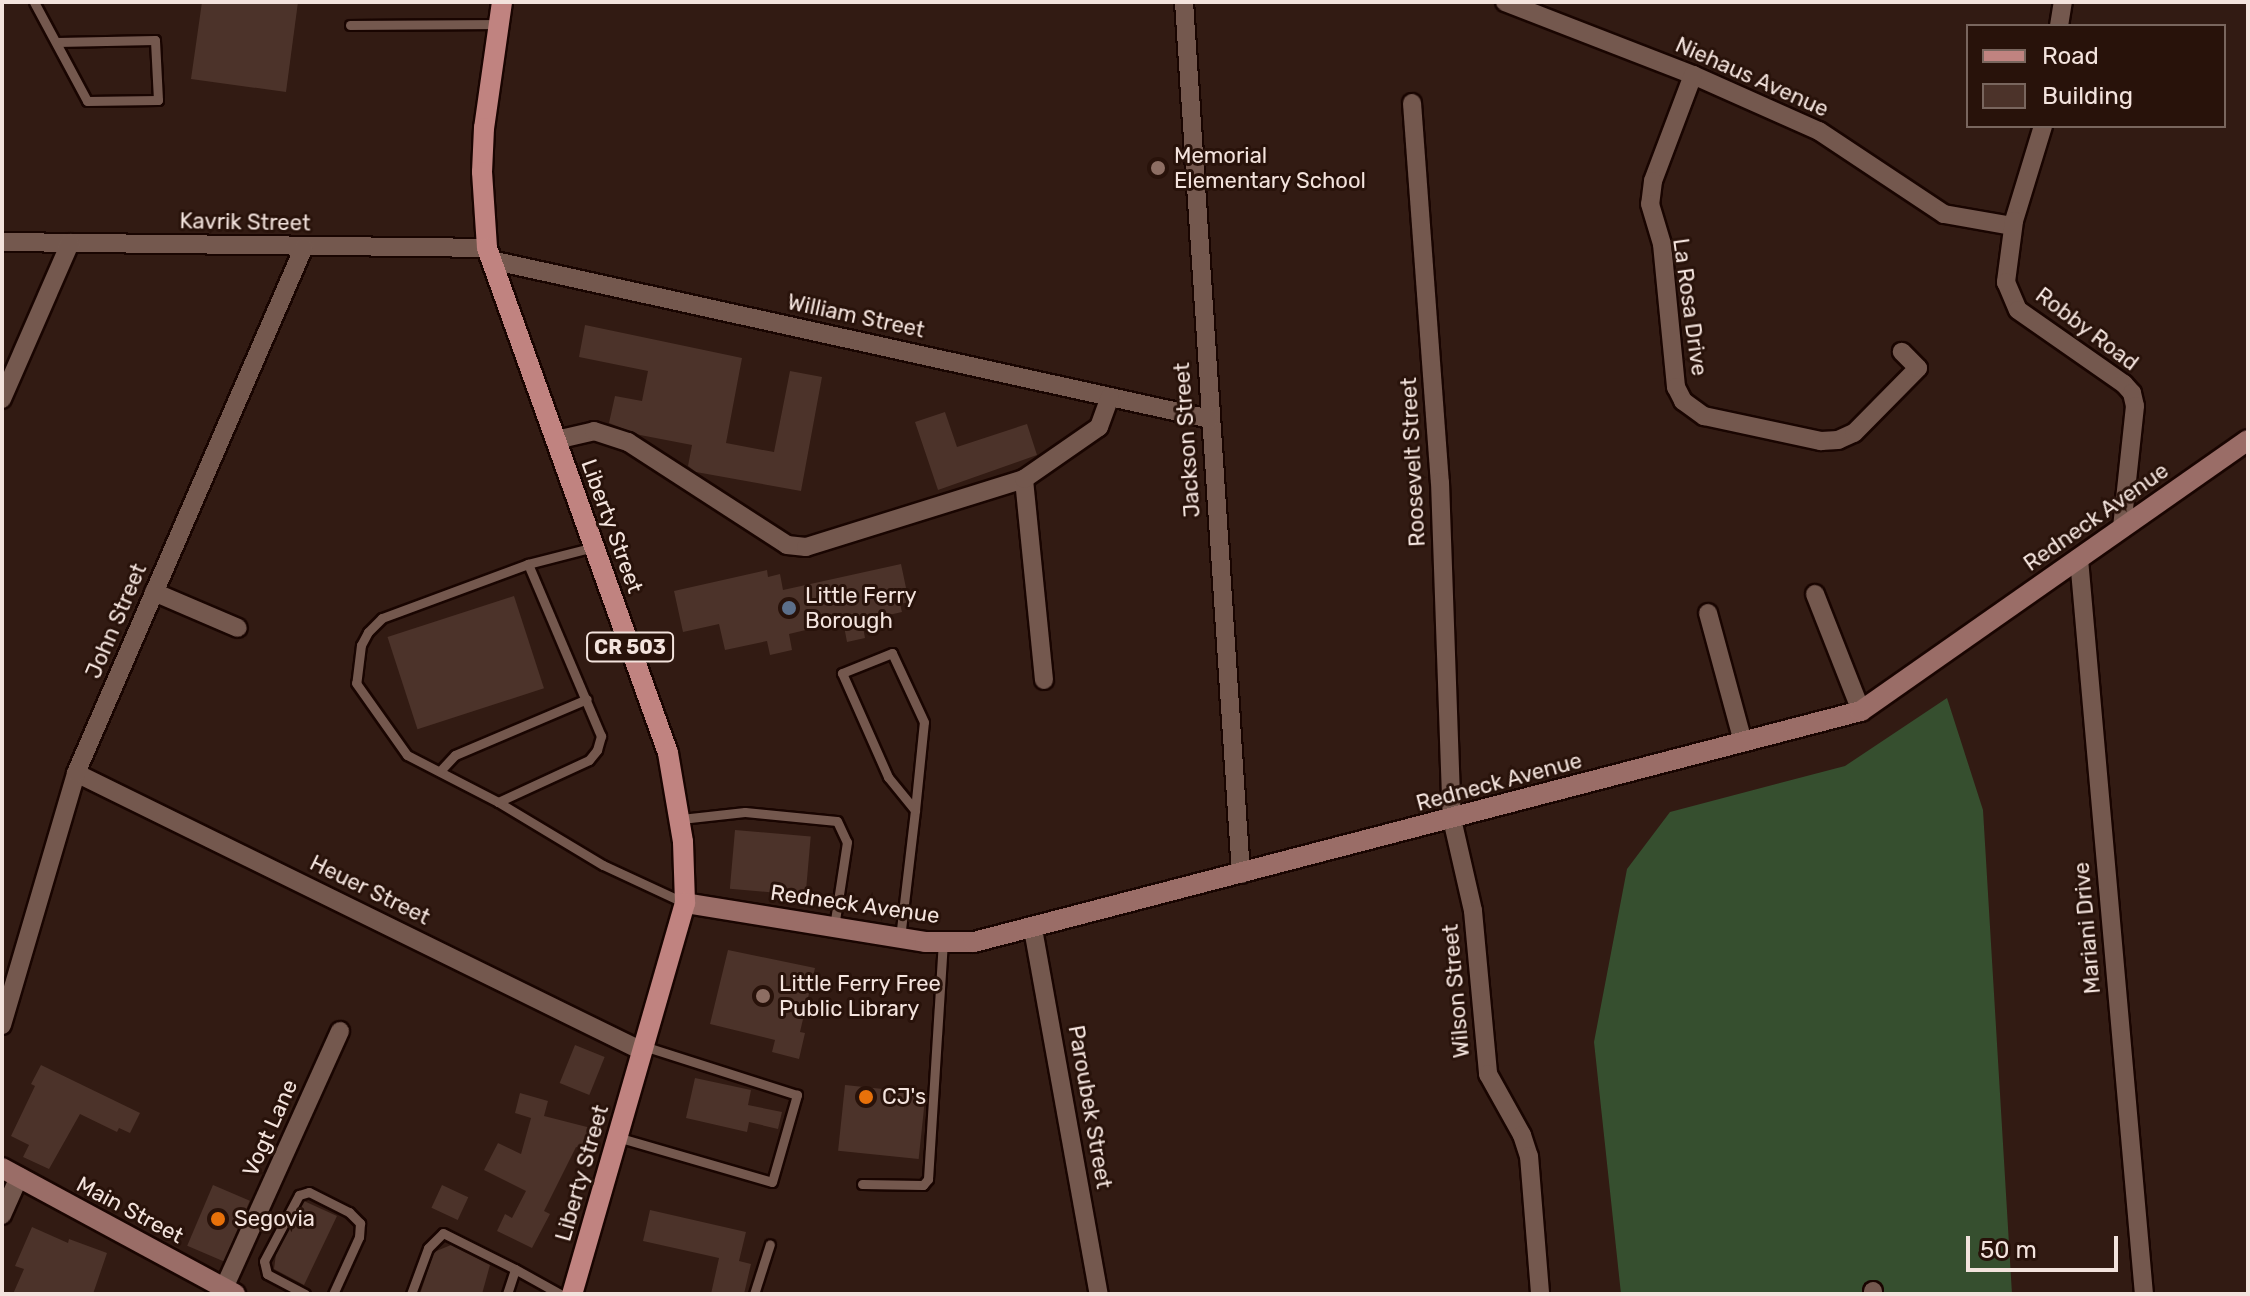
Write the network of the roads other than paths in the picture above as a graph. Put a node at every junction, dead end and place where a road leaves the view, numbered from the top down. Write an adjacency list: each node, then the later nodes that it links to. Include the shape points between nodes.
1 (34, 2): 9 (lane)
2 (502, 2): 6 (main road, Liberty Street / CR 503)
3 (1184, 2): 21 (street, Jackson Street)
4 (1505, 2): 10 (street, Niehaus Avenue)
5 (2063, 2): 7 (street)
6 (499, 24): 8 (lane); 17 (main road, Liberty Street / CR 503, via 483,143)
7 (2059, 24)
8 (350, 25)
9 (57, 42): 9 (lane, via 87,101 158,100 155,40)
10 (1693, 75): 13 (street, Niehaus Avenue, via 1819,131 1944,214); 18 (street, La Rosa Drive, via 1653,181 1650,204 1662,244 1676,387 1683,401 1704,416 1838,440 1854,433 1918,368)
11 (1412, 103): 42 (street, Roosevelt Street, via 1440,482)
12 (2042, 128): 13 (street, Robby Road)
13 (2013, 226): 25 (street, Robby Road, via 2006,282 2018,310 2132,393)
14 (2, 242): 15 (street, Kavrik Street)
15 (70, 243): 16 (street, Kavrik Street); 20 (street)
16 (304, 247): 17 (street, Kavrik Street); 29 (street, John Street)
17 (489, 254): 19 (street, William Street); 22 (main road, Liberty Street / CR 503)
18 (1902, 352)
19 (1110, 397): 21 (street, William Street); 24 (street, via 1099,427)
20 (2, 399)
21 (1210, 419): 43 (street, Jackson Street)
22 (556, 440): 24 (street, via 594,431 628,442 787,545 806,547); 26 (main road, Liberty Street / CR 503)
23 (2248, 440): 25 (street, Redneck Avenue)
24 (1024, 479): 33 (street)
25 (2122, 528): 27 (street, Redneck Avenue)
26 (594, 547): 28 (lane); 41 (main road, Liberty Street / CR 503, via 668,753)
27 (2079, 559): 35 (street, Redneck Avenue); 68 (street, Mariani Drive)
28 (528, 564): 34 (lane); 37 (lane, via 382,618 361,645 356,683 407,755)
29 (154, 592): 32 (street); 38 (street, John Street)
30 (1815, 594): 35 (street)
31 (1708, 613): 36 (street)
32 (238, 628)
33 (1044, 680)
34 (587, 699): 37 (lane, via 455,755); 39 (lane, via 601,736 589,760)
35 (1861, 711): 36 (street, Redneck Avenue)
36 (1743, 742): 42 (street, Redneck Avenue)
37 (440, 771): 39 (lane)
38 (76, 773): 49 (street, John Street); 51 (street, Heuer Street)
39 (498, 802): 44 (lane, via 603,865)
40 (915, 810): 40 (lane, via 924,722 892,653 842,673 888,777); 47 (lane)
41 (681, 819): 44 (main road, Liberty Street / CR 503); 45 (lane, via 745,812 837,821 847,842)
42 (1452, 819): 43 (street, Redneck Avenue); 67 (street, Wilson Street, via 1473,911 1488,1074 1529,1156)
43 (1241, 874): 46 (street, Redneck Avenue)
44 (685, 903): 45 (street, Redneck Avenue); 51 (main road, Liberty Street / CR 503)
45 (834, 927): 47 (street, Redneck Avenue)
46 (1033, 929): 48 (street, Redneck Avenue, via 974,942); 66 (street, Paroubek Street)
47 (900, 938): 48 (street, Redneck Avenue)
48 (943, 942): 54 (lane, via 928,1179 923,1185)
49 (2, 1025)
50 (340, 1031): 58 (street, Vogt Lane)
51 (643, 1048): 52 (main road, Liberty Street / CR 503); 52 (lane, via 797,1095 772,1182)
52 (617, 1137): 64 (main road, Liberty Street / CR 503)
53 (10, 1173): 55 (street); 58 (street, Main Street)
54 (862, 1184)
55 (2, 1215)
56 (770, 1244): 65 (lane)
57 (515, 1269): 61 (lane, via 443,1233 428,1248); 62 (lane); 63 (lane)
58 (229, 1291)
59 (305, 1294): 60 (lane, via 267,1274 264,1261 299,1195 309,1192 360,1223 359,1237)
60 (333, 1294)
61 (411, 1294)
62 (507, 1294)
63 (560, 1294)
64 (572, 1294)
65 (754, 1294)
66 (1099, 1294)
67 (1540, 1294)
68 (2144, 1294)

